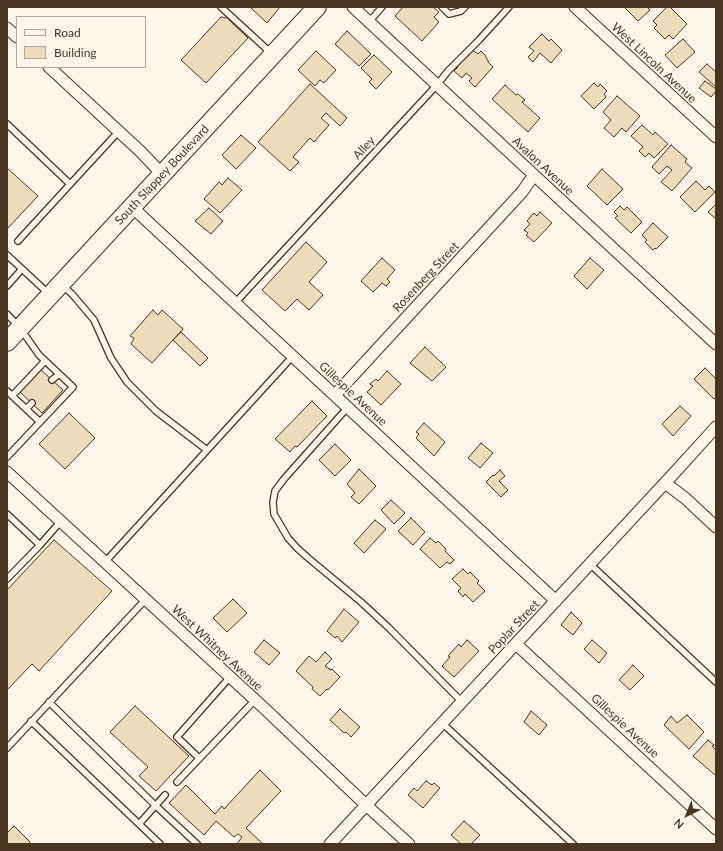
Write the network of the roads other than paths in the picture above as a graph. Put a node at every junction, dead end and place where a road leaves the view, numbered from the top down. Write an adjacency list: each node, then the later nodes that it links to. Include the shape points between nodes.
1 (221, 7): 12 (lane)
2 (317, 7): 12 (main road, South Slappey Boulevard)
3 (353, 7): 9 (street, Avalon Avenue)
4 (382, 7): 9 (lane)
5 (442, 7): 6 (lane, via 449,14 461,11)
6 (465, 7)
7 (509, 7): 14 (lane, Alley, via 448,71)
8 (575, 7): 17 (street, West Lincoln Avenue)
9 (369, 22): 14 (street, Avalon Avenue)
10 (7, 28): 11 (street)
11 (16, 36)
12 (273, 55): 18 (main road, South Slappey Boulevard)
13 (50, 68): 16 (street)
14 (438, 85): 19 (street, Avalon Avenue); 27 (lane, Alley)
15 (7, 124): 20 (lane)
16 (119, 131): 18 (street); 20 (lane)
17 (716, 137)
18 (162, 174): 21 (main road, South Slappey Boulevard)
19 (534, 175): 31 (street, Avalon Avenue); 37 (street, Rosenberg Street, via 522,192)
20 (70, 184): 22 (lane)
21 (132, 207): 26 (main road, South Slappey Boulevard); 27 (street, Gillespie Avenue)
22 (18, 241)
23 (7, 255): 24 (lane)
24 (22, 269): 25 (lane); 26 (lane)
25 (8, 281)
26 (56, 289): 29 (main road, South Slappey Boulevard); 44 (lane, via 72,294 94,320 111,358 127,382 156,411)
27 (235, 302): 32 (street, Gillespie Avenue)
28 (7, 314): 29 (lane)
29 (20, 328): 30 (main road, South Slappey Boulevard); 33 (lane)
30 (7, 342)
31 (716, 344)
32 (293, 356): 37 (street, Gillespie Avenue); 44 (lane)
33 (45, 361): 34 (lane); 38 (lane)
34 (59, 374): 35 (lane); 42 (lane, via 73,387)
35 (52, 380)
36 (7, 391): 38 (lane)
37 (335, 395): 40 (street, Gillespie Avenue)
38 (12, 396): 41 (lane)
39 (32, 403): 41 (lane)
40 (348, 407): 56 (street, Gillespie Avenue); 62 (lane, via 275,491 274,514 288,538 307,558 361,602)
41 (26, 409): 42 (lane)
42 (40, 422): 45 (lane)
43 (716, 427): 47 (street, Poplar Street)
44 (207, 450): 52 (lane)
45 (7, 457)
46 (7, 472): 49 (street, West Whitney Avenue)
47 (665, 483): 50 (street); 53 (street, Poplar Street)
48 (7, 514): 51 (lane)
49 (61, 521): 51 (lane); 52 (street, West Whitney Avenue)
50 (716, 527)
51 (40, 545): 54 (lane)
52 (105, 562): 55 (street, West Whitney Avenue)
53 (590, 564): 56 (street, Poplar Street); 59 (lane)
54 (7, 578)
55 (146, 599): 58 (street, West Whitney Avenue); 61 (lane)
56 (556, 601): 57 (street, Poplar Street)
57 (516, 644): 62 (street, Poplar Street); 72 (street, Gillespie Avenue)
58 (230, 677): 60 (street, West Whitney Avenue); 66 (lane, via 177,737)
59 (716, 682)
60 (255, 700): 66 (lane); 69 (street, West Whitney Avenue)
61 (49, 702): 63 (lane); 70 (lane)
62 (462, 702): 64 (street, Poplar Street)
63 (32, 721): 65 (lane); 71 (lane)
64 (442, 723): 69 (street, Poplar Street); 77 (lane)
65 (7, 748)
66 (200, 758): 67 (lane)
67 (177, 782)
68 (165, 795): 70 (lane)
69 (366, 805): 75 (street, Poplar Street); 76 (street, West Whitney Avenue)
70 (156, 806): 71 (lane); 74 (lane)
71 (139, 824): 73 (lane)
72 (716, 829)
73 (160, 844)
74 (197, 844)
75 (330, 844)
76 (409, 844)
77 (572, 844)

